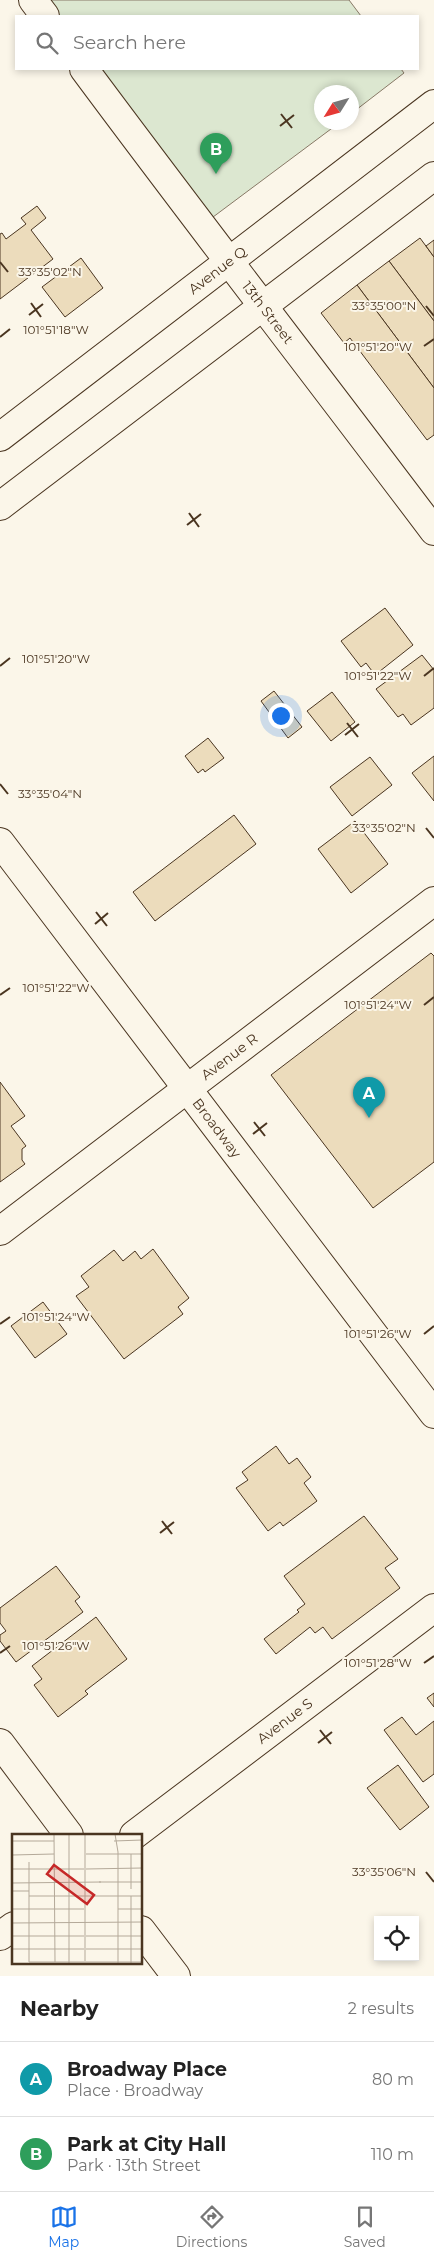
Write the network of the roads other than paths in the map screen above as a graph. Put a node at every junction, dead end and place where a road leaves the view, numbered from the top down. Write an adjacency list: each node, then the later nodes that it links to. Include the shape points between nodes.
1 (33, 0): 2 (main road)
2 (44, 15)
3 (85, 70): 6 (main road, 13th Street)
4 (434, 104): 6 (main road, Avenue Q)
5 (434, 176): 7 (main road)
6 (228, 262): 7 (main road, 13th Street); 8 (main road, Avenue Q)
7 (264, 307): 9 (main road); 10 (main road, 13th Street)
8 (0, 437)
9 (0, 506)
10 (434, 531)
11 (0, 842): 13 (main road, Broadway)
12 (434, 902): 13 (main road, Avenue R)
13 (187, 1089): 14 (main road, Avenue R); 15 (main road, Broadway)
14 (0, 1231)
15 (434, 1414)
16 (434, 1608): 19 (main road, Avenue S)
17 (0, 1743): 18 (main road)
18 (68, 1834)
19 (135, 1834)
20 (12, 1927): 22 (main road)
21 (142, 1931): 23 (main road)
22 (0, 1936)
23 (176, 1976)

